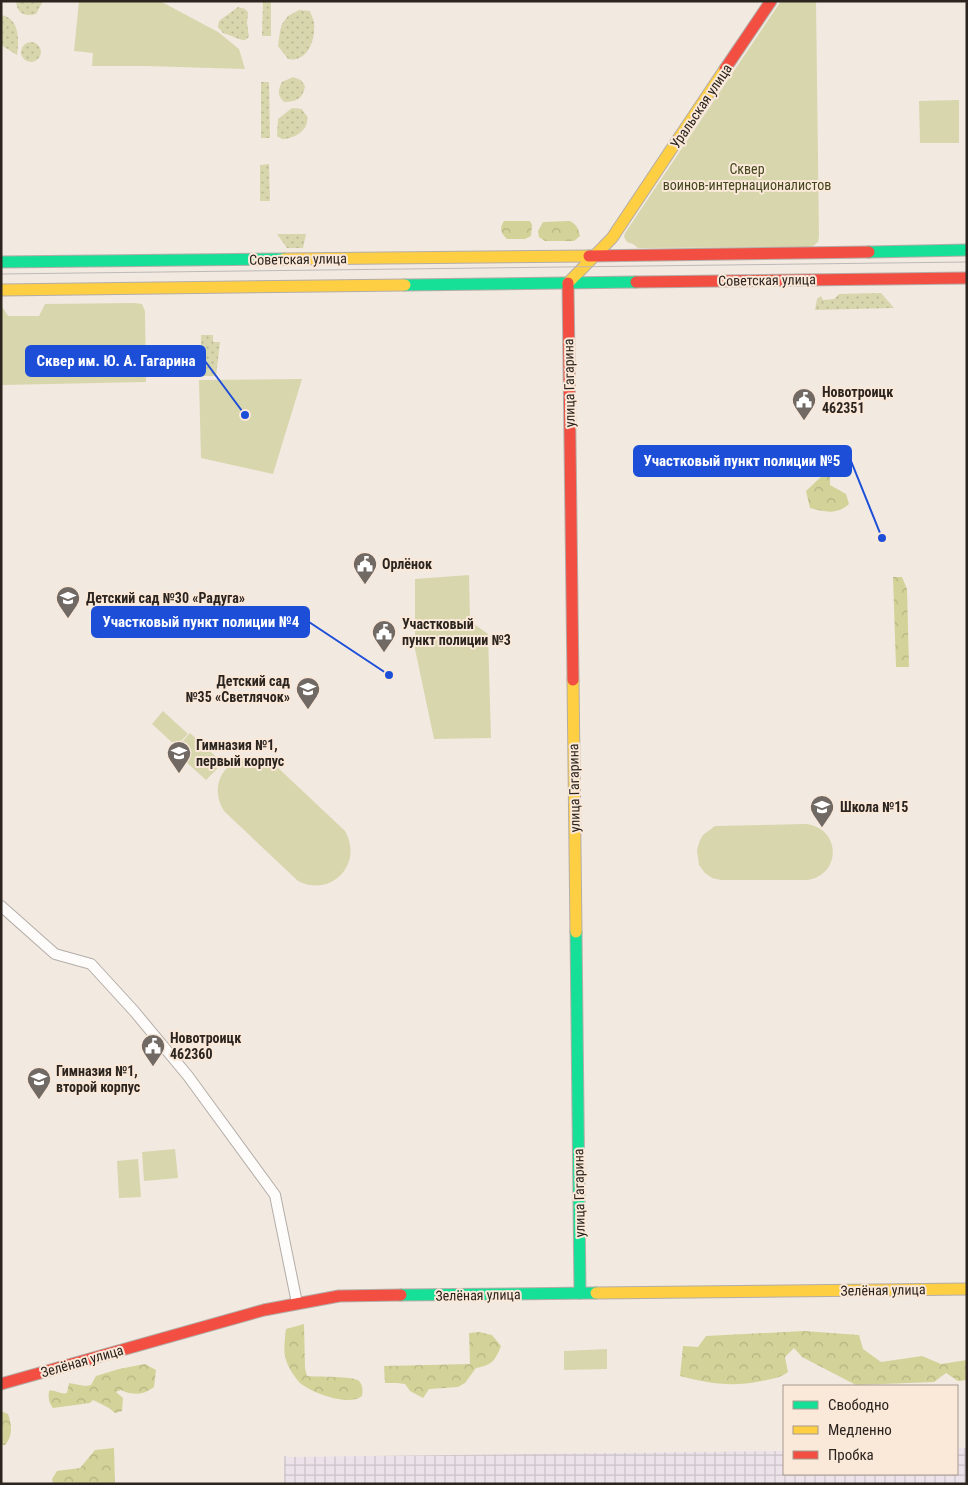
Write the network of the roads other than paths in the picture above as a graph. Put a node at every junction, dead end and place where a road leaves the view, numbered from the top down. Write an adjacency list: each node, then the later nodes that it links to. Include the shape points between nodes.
1 (771, 1): 3 (main road, Уральская улица, via 612,238)
2 (967, 250): 3 (main road, Советская улица)
3 (594, 256): 4 (main road, Советская улица); 6 (main road)
4 (1, 262)
5 (967, 278): 6 (main road, Советская улица)
6 (568, 283): 7 (main road, Советская улица); 10 (main road, улица Гагарина)
7 (1, 290)
8 (1, 906): 11 (street, via 55,954 91,964 188,1076 275,1195)
9 (967, 1289): 10 (main road, Зелёная улица)
10 (580, 1293): 11 (main road, Зелёная улица, via 339,1296)
11 (297, 1303): 12 (main road, Зелёная улица)
12 (1, 1384)

